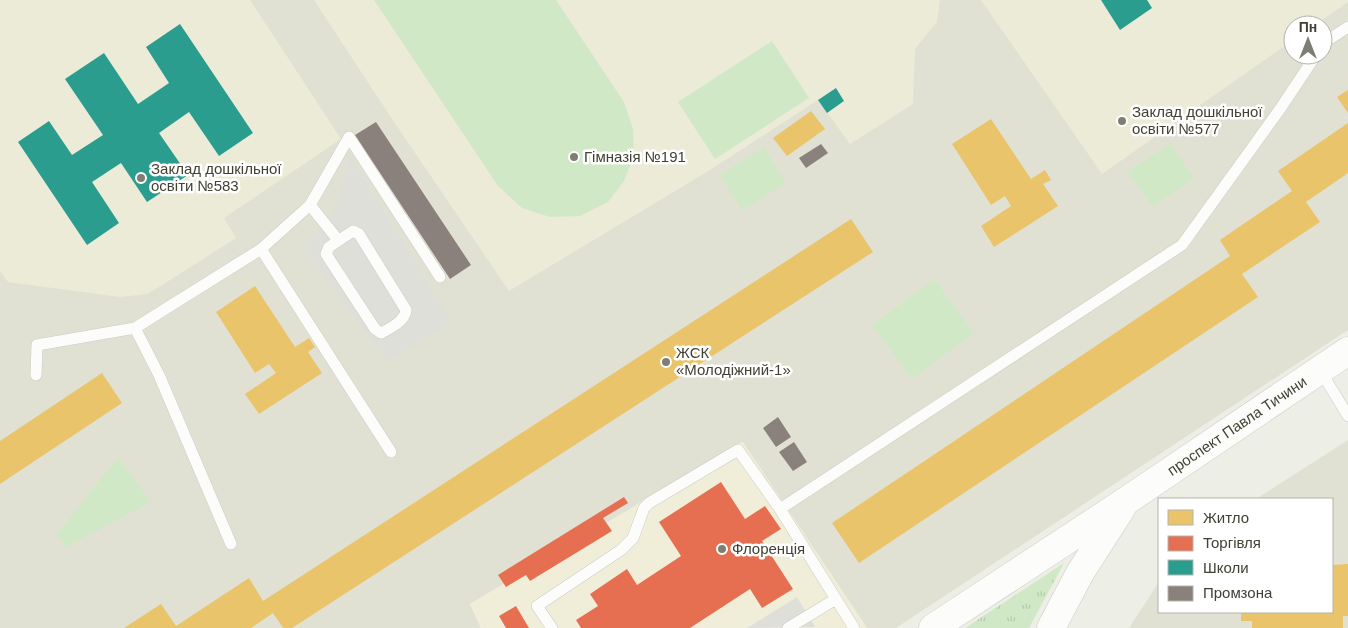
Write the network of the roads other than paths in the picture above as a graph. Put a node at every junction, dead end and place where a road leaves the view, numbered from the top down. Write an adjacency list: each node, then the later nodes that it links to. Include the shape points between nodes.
1 (1348, 27): 2 (lane)
2 (1333, 37)
3 (1309, 65): 15 (lane, via 1182,245)
4 (310, 205): 5 (lane); 6 (lane); 7 (lane, via 349,137)
5 (338, 240): 5 (lane, via 353,231 359,234 405,305 403,319 381,333 375,329 326,254)
6 (261, 249): 8 (lane); 13 (lane)
7 (440, 277)
8 (135, 328): 11 (lane, via 37,345); 16 (lane, via 159,375)
9 (1348, 351): 10 (street, проспект Павла Тичини)
10 (1320, 370): 12 (lane); 14 (street, проспект Павла Тичини)
11 (36, 375)
12 (1348, 416)
13 (390, 452)
14 (1126, 501): 21 (street, проспект Павла Тичини); 22 (street, проспект Павла Тичини, via 1080,573)
15 (780, 509): 17 (lane); 18 (lane, via 738,450 649,503 644,508 634,538 621,550 537,606)
16 (231, 544)
17 (836, 599): 19 (lane); 20 (lane)
18 (552, 628)
19 (788, 628)
20 (854, 628)
21 (933, 628)
22 (1051, 628)

